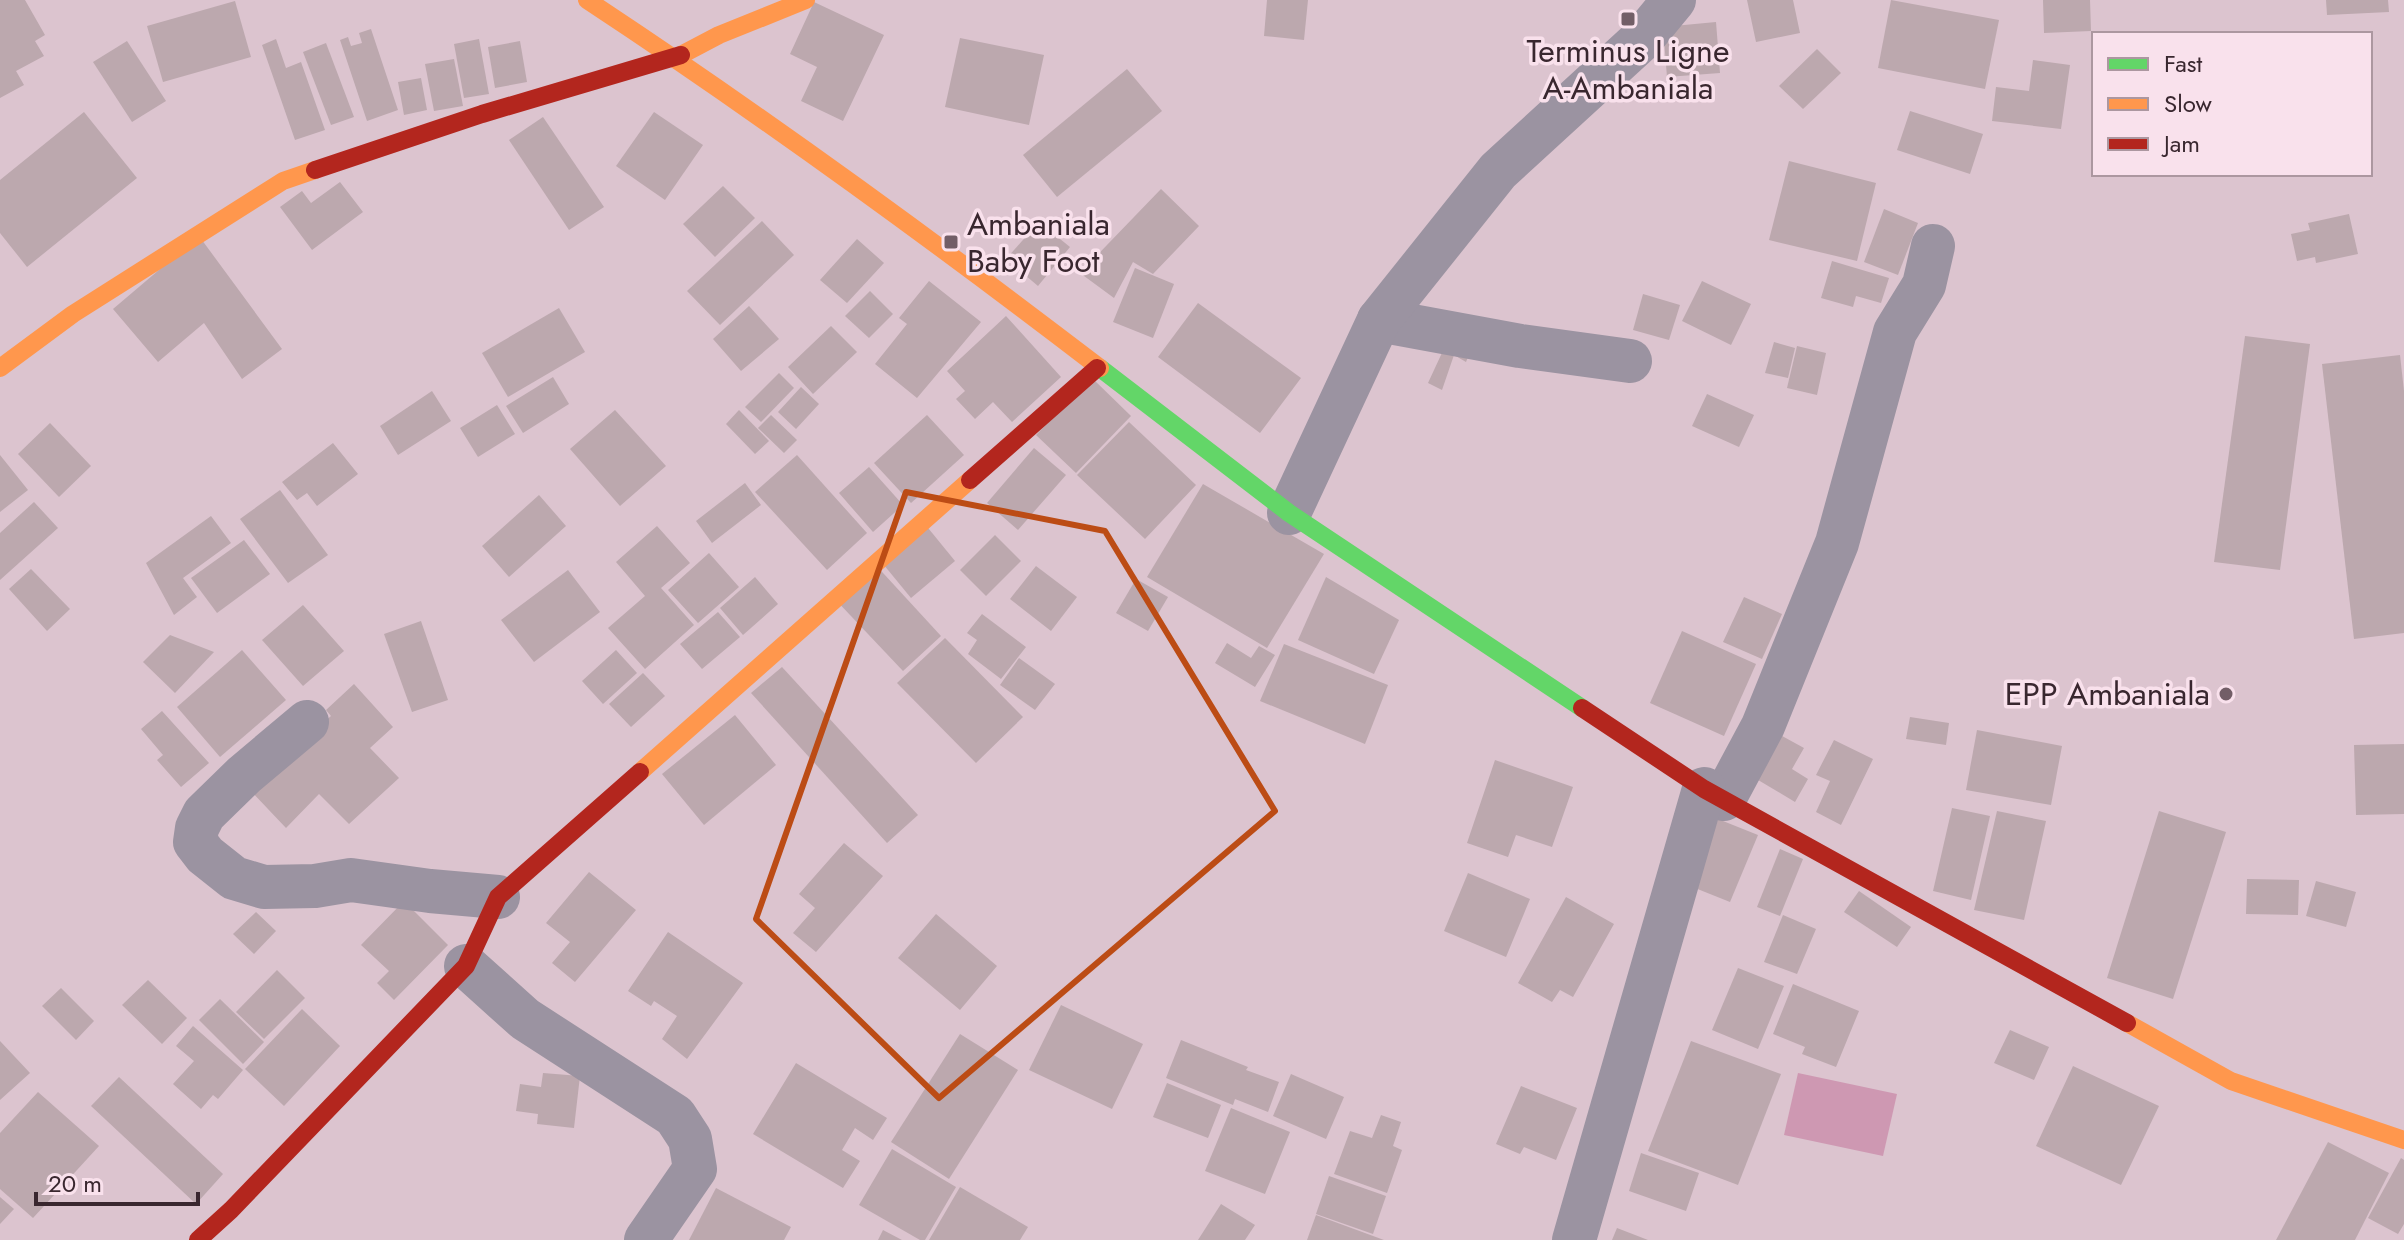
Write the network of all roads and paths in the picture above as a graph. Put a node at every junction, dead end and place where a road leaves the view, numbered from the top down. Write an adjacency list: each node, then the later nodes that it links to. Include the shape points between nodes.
1 (587, 0): 4 (street)
2 (806, 0): 4 (street)
3 (1674, 0): 6 (street, via 1641,40 1498,171)
4 (675, 58): 8 (street, via 482,114 283,181 73,314); 9 (street, via 994,287)
5 (1933, 246): 12 (street, via 1924,285 1895,332 1837,543 1763,726)
6 (1379, 320): 7 (street); 10 (street)
7 (1630, 361)
8 (0, 368)
9 (1097, 368): 10 (street); 13 (street)
10 (1289, 513): 12 (street)
11 (307, 722): 13 (street, via 204,814 195,842 205,855 234,878 264,887 351,880)
12 (1714, 794): 15 (street, via 2231,1081); 18 (street)
13 (498, 897): 14 (street)
14 (466, 966): 16 (street); 17 (street, via 525,1019 675,1116 690,1139 695,1169)
15 (2404, 1140)
16 (198, 1240)
17 (646, 1240)
18 (1574, 1240)

